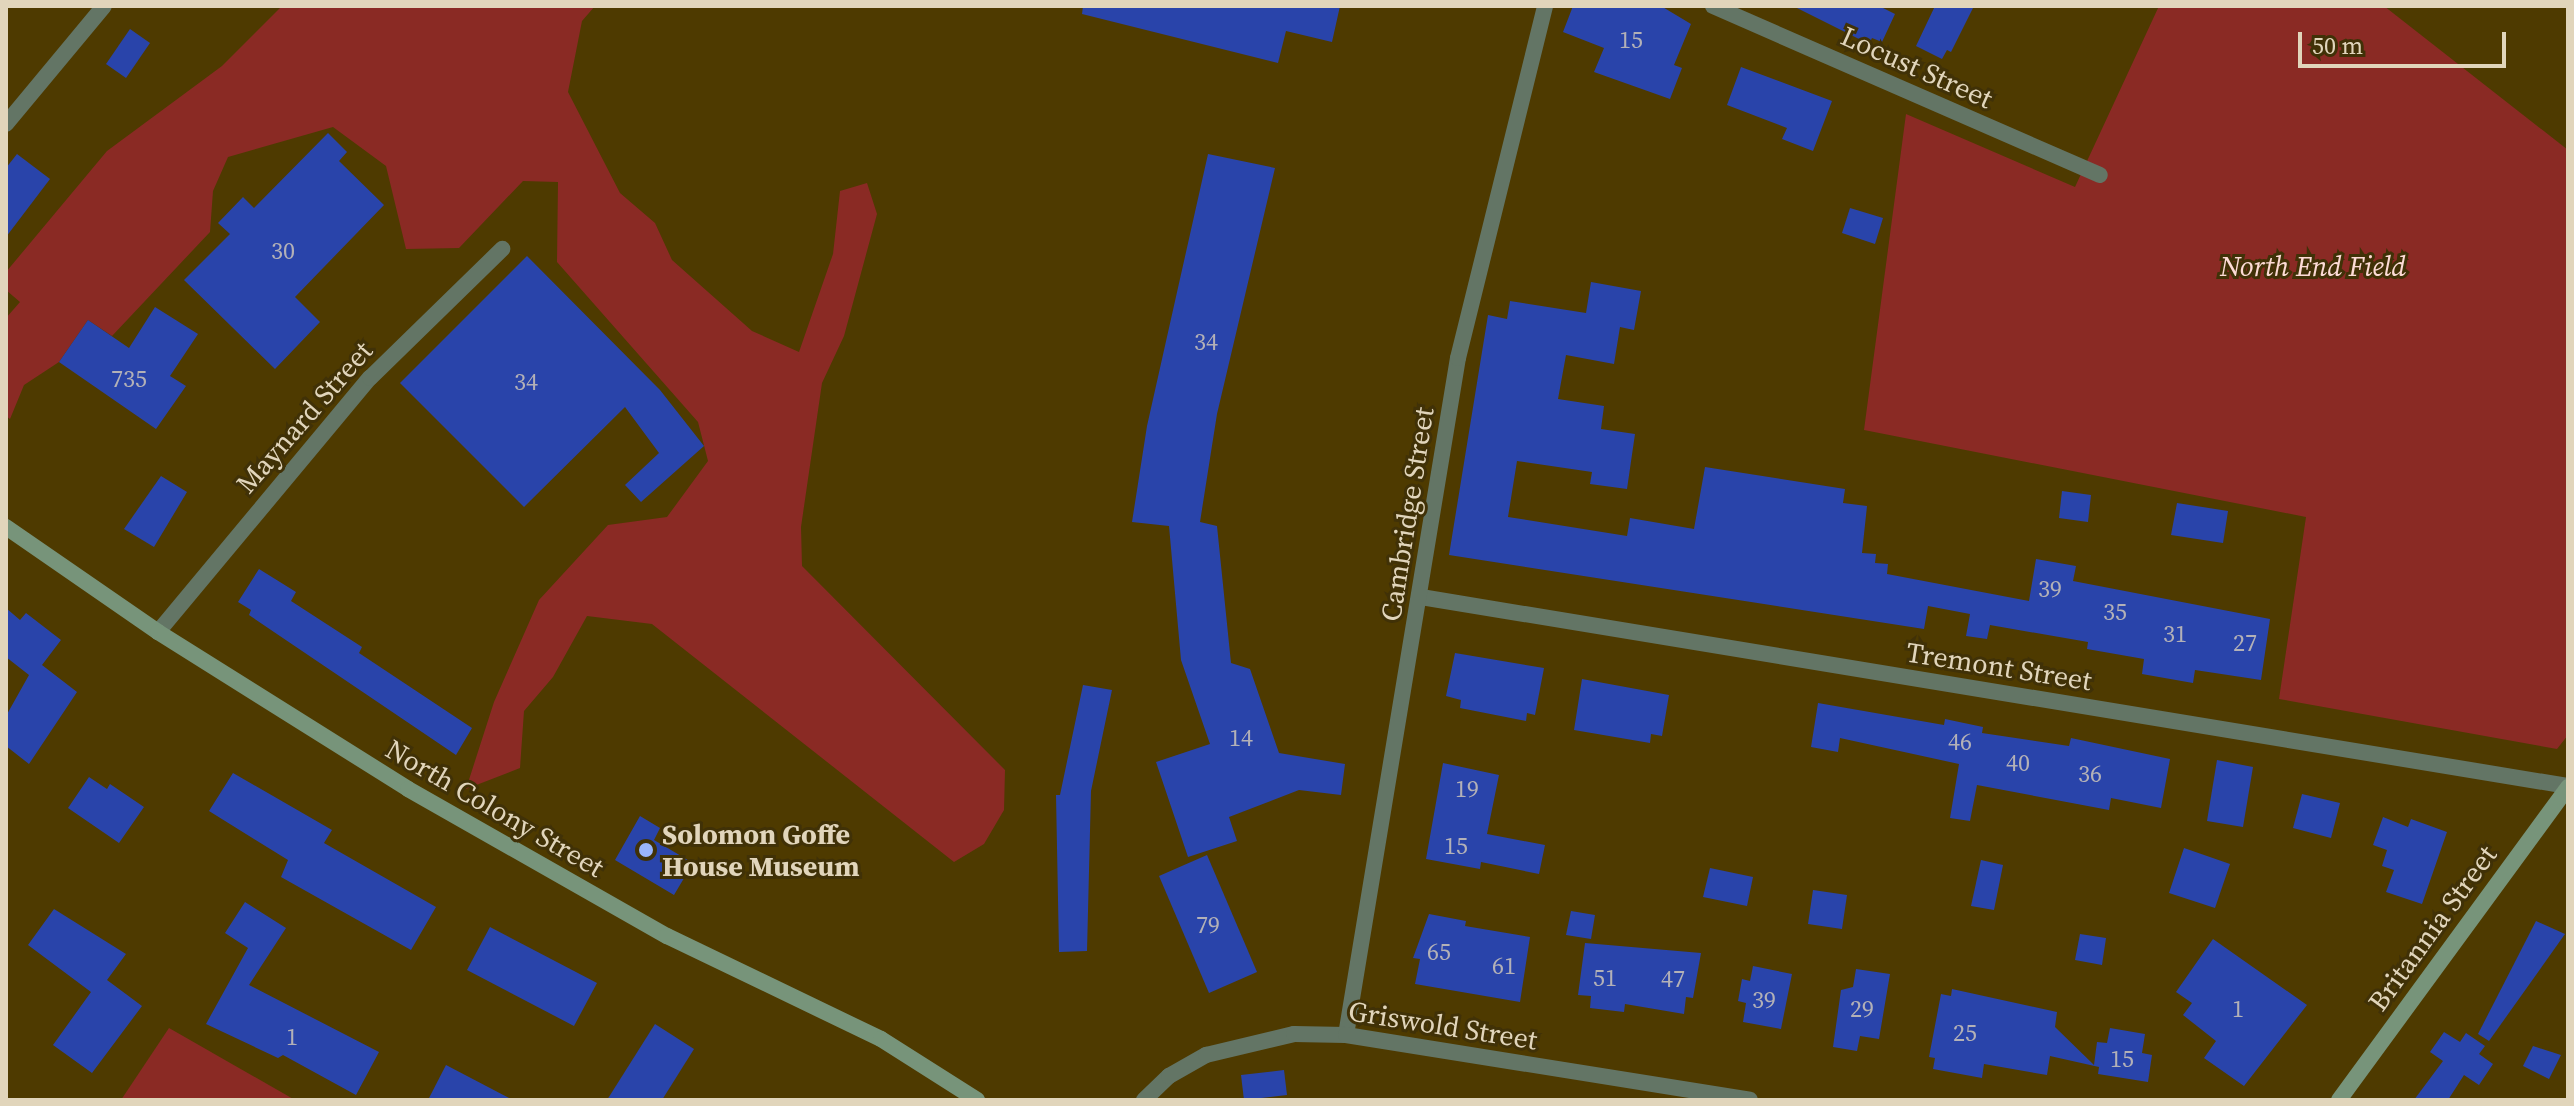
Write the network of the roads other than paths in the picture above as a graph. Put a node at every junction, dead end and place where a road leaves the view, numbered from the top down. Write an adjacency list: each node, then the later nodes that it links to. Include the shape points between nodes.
1 (104, 6): 4 (street)
2 (1545, 6): 8 (street, Cambridge Street, via 1458,358)
3 (1713, 6): 5 (street, Locust Street)
4 (6, 124)
5 (2100, 175)
6 (502, 249): 9 (street, Maynard Street, via 370,378)
7 (6, 527): 9 (main road, North Colony Street)
8 (1421, 597): 10 (street, Tremont Street); 11 (street, Cambridge Street)
9 (158, 632): 12 (main road, North Colony Street, via 297,722 581,889 881,1039)
10 (2568, 787): 15 (main road, Britannia Street)
11 (1346, 1035): 13 (street, Griswold Street, via 1294,1034 1206,1055 1169,1076); 14 (street, Griswold Street)
12 (977, 1100)
13 (1144, 1100)
14 (1750, 1100)
15 (2339, 1100)

